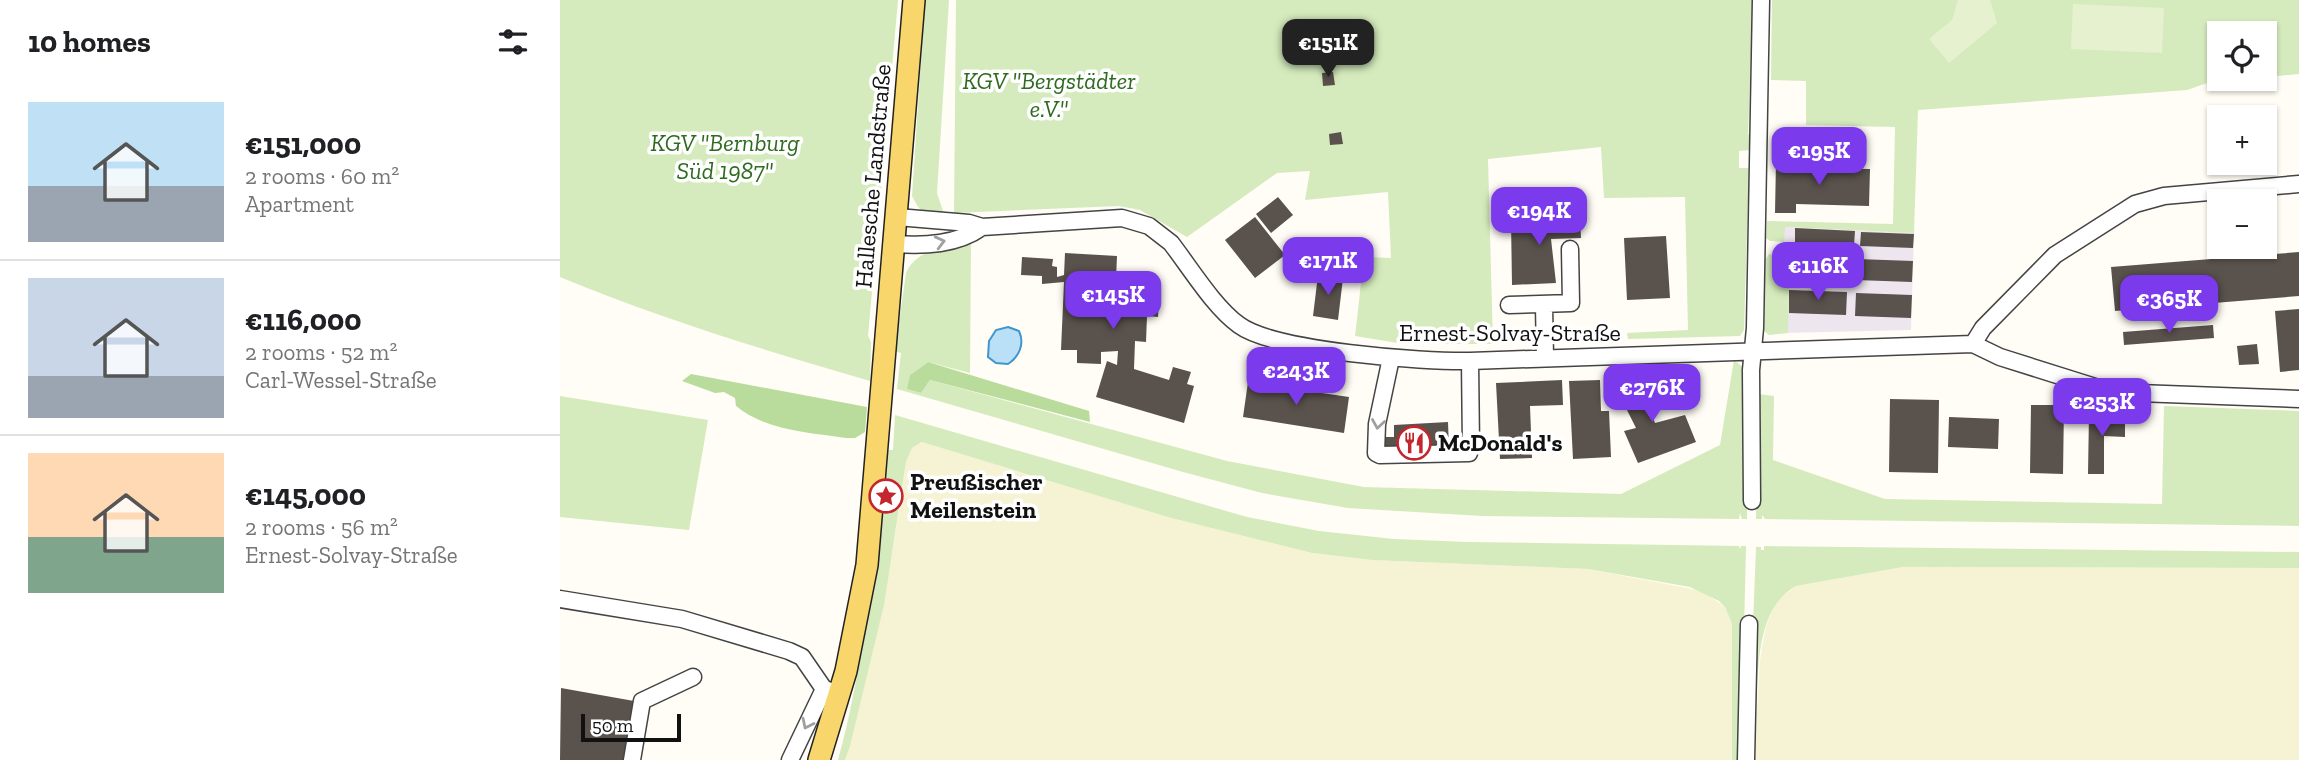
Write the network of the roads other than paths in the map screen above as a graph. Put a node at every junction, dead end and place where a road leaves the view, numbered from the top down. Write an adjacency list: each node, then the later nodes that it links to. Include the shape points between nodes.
1 (914, 0): 4 (main road, Hallesche Landstraße)
2 (1761, 0): 11 (street)
3 (2299, 184): 10 (street, via 2164,196 2135,204 2055,255)
4 (897, 217): 5 (street, Ernest-Solvay-Straße); 6 (main road, Hallesche Landstraße)
5 (982, 227): 6 (street, Ernest-Solvay-Straße, one-way to 5, via 925,246); 12 (street, Ernest-Solvay-Straße, via 1104,217 1136,221 1171,243 1228,316 1249,332)
6 (895, 244): 20 (main road, Hallesche Landstraße, via 867,565)
7 (1570, 249): 8 (street, via 1571,303)
8 (1544, 304): 9 (street); 13 (street)
9 (1509, 305)
10 (1973, 344): 11 (street, Ernest-Solvay-Straße); 15 (street, via 2000,358 2111,392)
11 (1753, 351): 13 (street, Ernest-Solvay-Straße); 16 (street)
12 (1391, 358): 14 (street, Ernest-Solvay-Straße); 14 (street, one-way to 14, via 1377,424 1376,453 1380,455 1469,453)
13 (1545, 358): 14 (street, Ernest-Solvay-Straße)
14 (1470, 360)
15 (2299, 399)
16 (1752, 500)
17 (560, 598): 20 (street, via 682,619 789,651 802,657)
18 (1749, 624): 24 (street)
19 (693, 677): 21 (street, via 642,701)
20 (832, 692): 22 (street, one-way to 22); 23 (main road, via 830,730)
21 (632, 760)
22 (790, 760)
23 (819, 760)
24 (1746, 760)

